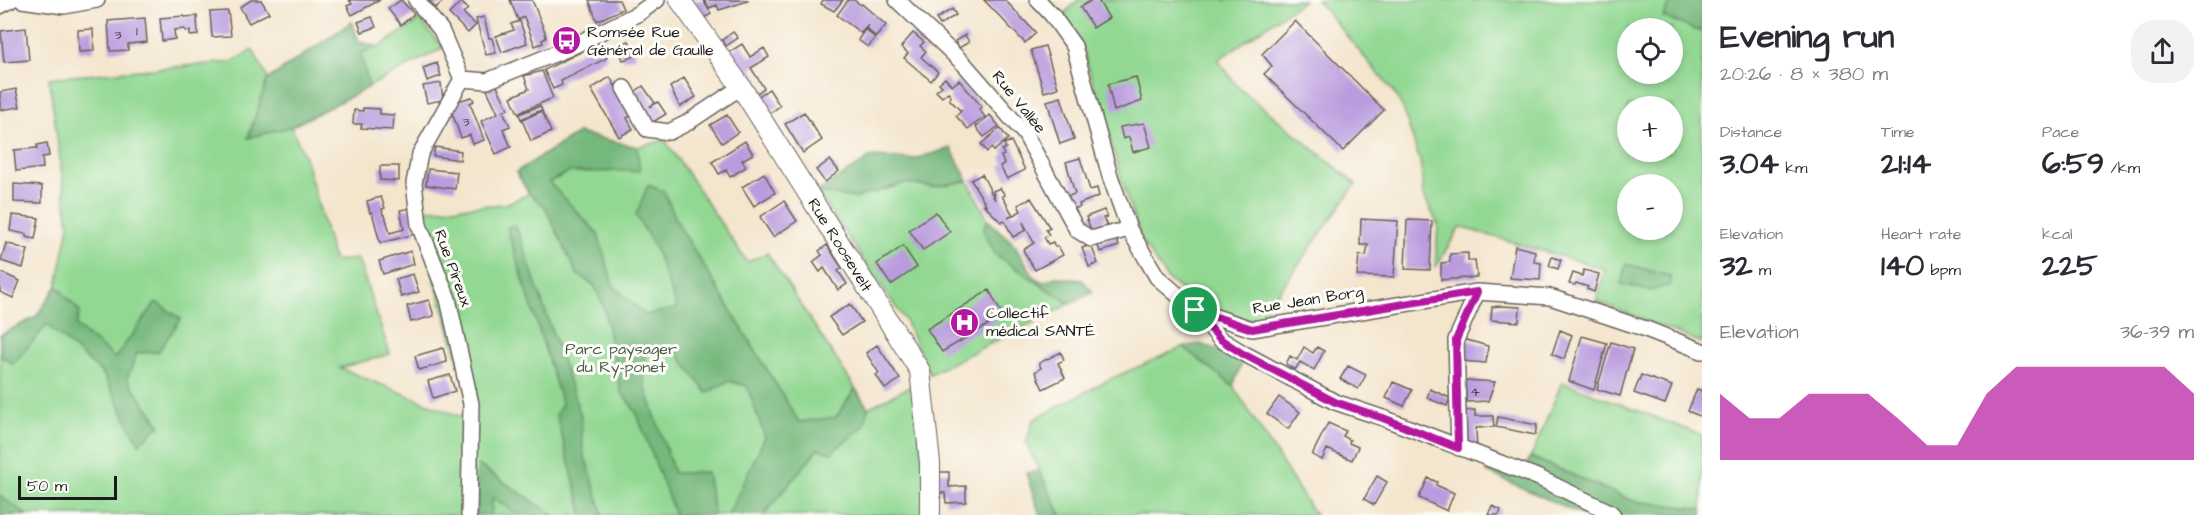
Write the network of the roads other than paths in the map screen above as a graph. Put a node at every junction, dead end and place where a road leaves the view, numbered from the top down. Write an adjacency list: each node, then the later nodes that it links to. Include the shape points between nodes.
1 (11, 0): 9 (street)
2 (22, 0): 3 (street, via 64,6)
3 (97, 0)
4 (416, 0): 10 (street, via 441,30)
5 (657, 0): 10 (street, via 569,48 487,81)
6 (680, 0): 11 (main road, Rue Roosevelt)
7 (897, 0): 13 (street, Rue Vallée, via 965,65 1025,134 1077,230 1091,239)
8 (1038, 0): 13 (street, Rue Jean Borg, via 1074,46)
9 (0, 6)
10 (462, 79): 20 (street, Rue Pireux, via 420,154 414,183 418,225 448,299 471,404)
11 (741, 87): 12 (street, via 669,132 647,129); 21 (main road, Rue Roosevelt, via 920,371 930,463)
12 (624, 88)
13 (1129, 229): 15 (street, Rue Jean Borg, via 1157,277)
14 (1477, 292): 16 (street, Rue Jean Borg); 17 (street, Rue Jean Borg, via 1550,297); 19 (street, via 1456,340)
15 (1195, 310): 16 (street, Rue Jean Borg); 18 (street, via 1220,339)
16 (1252, 329): 18 (street)
17 (1702, 351)
18 (1243, 354): 19 (street, via 1335,402)
19 (1458, 448): 22 (street, via 1537,477)
20 (469, 515)
21 (930, 515)
22 (1613, 515)

